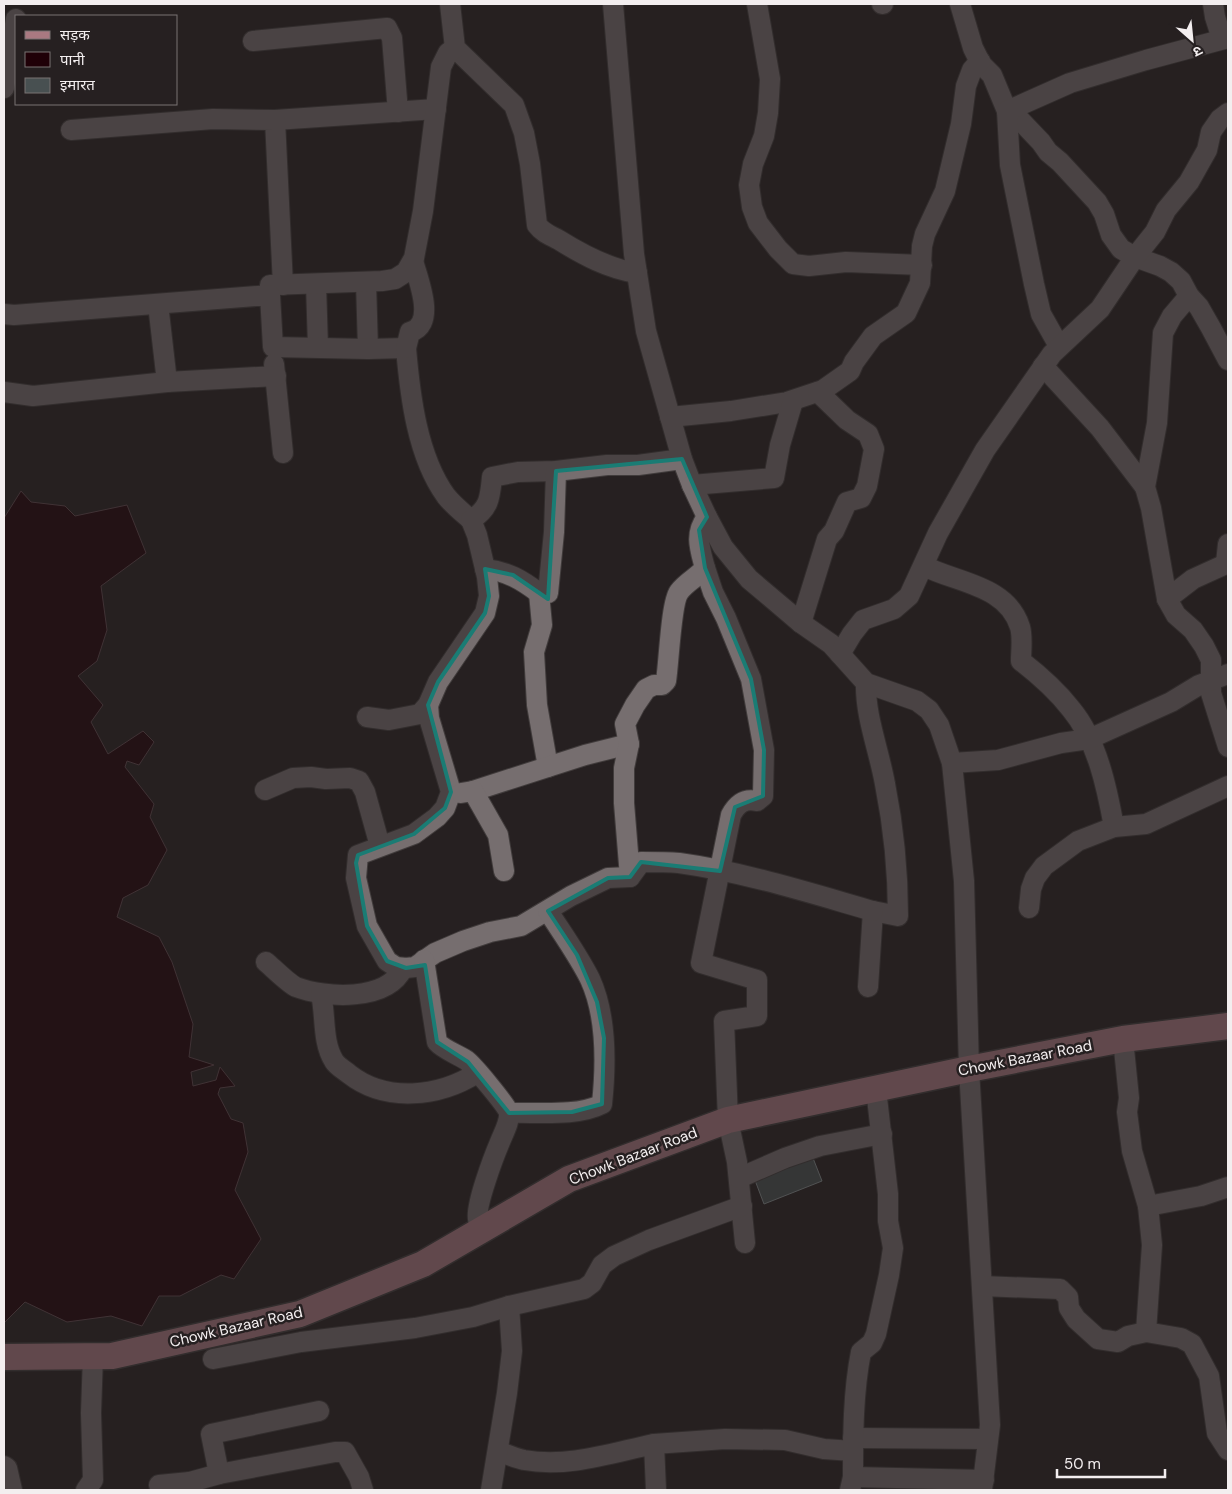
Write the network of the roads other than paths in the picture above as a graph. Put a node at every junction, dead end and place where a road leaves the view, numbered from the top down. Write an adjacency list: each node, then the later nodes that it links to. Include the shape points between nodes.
1 (450, 4): 9 (street)
2 (613, 4): 21 (street)
3 (757, 4): 20 (street, via 770,79 764,136 749,185 758,222 793,264)
4 (960, 4): 10 (street)
5 (1213, 4): 7 (street)
6 (15, 24): 11 (street)
7 (1225, 39): 13 (street, via 1070,83)
8 (253, 40): 14 (street, via 386,28 392,38)
9 (455, 48): 12 (street, via 448,53 441,67); 21 (street, via 514,105 524,133 535,217 542,232 609,266)
10 (980, 61): 13 (street, via 992,75); 20 (street, via 972,70 966,86 961,124 945,191 924,234)
11 (4, 88)
12 (436, 109): 14 (street); 19 (street, via 423,211)
13 (1007, 111): 18 (street, via 1019,119 1097,202 1111,235 1121,249); 28 (street, via 1010,165 1041,314)
14 (398, 112): 16 (street)
15 (1228, 113): 18 (street, via 1211,132 1207,150 1189,182)
16 (275, 120): 17 (street, via 212,119); 24 (street)
17 (71, 130)
18 (1135, 257): 25 (street, via 1171,272 1182,281); 28 (street, via 1100,309)
19 (412, 261): 22 (street, via 406,272 395,279); 31 (street, via 423,295 424,310 422,323 417,330 410,332)
20 (922, 264): 38 (street, via 920,283 906,313 873,336 850,371)
21 (637, 273): 40 (street, via 646,332)
22 (366, 282): 23 (street); 32 (street)
23 (316, 284): 24 (street); 30 (street)
24 (276, 290): 26 (street); 29 (street)
25 (1189, 296): 33 (street, via 1199,307); 45 (street, via 1163,333 1156,423)
26 (158, 304): 27 (street); 36 (street)
27 (4, 314)
28 (1059, 346): 34 (street)
29 (273, 347): 30 (street); 35 (street)
30 (318, 347): 32 (street)
31 (406, 348): 32 (street); 47 (street, via 410,391 427,457 446,496)
32 (368, 350)
33 (1228, 360)
34 (1043, 366): 45 (street, via 1100,428); 49 (street, via 985,450 938,533)
35 (276, 376): 36 (street); 41 (street)
36 (167, 382): 37 (street, via 33,396)
37 (4, 392)
38 (818, 392): 39 (street); 54 (street, via 847,420 868,434 874,449 867,486 861,498 848,502 827,539)
39 (793, 401): 40 (street); 44 (street, via 774,478)
40 (670, 416): 42 (street)
41 (283, 453)
42 (682, 459): 43 (street); 44 (street)
43 (556, 471): 47 (street, via 518,472 492,477 490,499 481,513); 52 (street, via 548,593)
44 (692, 485): 46 (street)
45 (1145, 487): 53 (street)
46 (706, 517): 50 (street, via 699,530); 54 (street, via 723,547 749,579)
47 (471, 520): 51 (street)
48 (1227, 557): 53 (street)
49 (924, 566): 55 (street, via 909,596 894,609 864,620); 60 (street, via 990,591 1011,608 1021,628 1021,661 1072,710)
50 (705, 568): 61 (street, via 678,592 666,681 646,689 634,705 625,724); 71 (street, via 751,679 764,750 762,796 757,801 742,801 735,807)
51 (485, 569): 52 (street, via 513,575); 58 (street, via 489,596 486,613 438,682)
52 (539, 593): 64 (street, via 542,625 534,652 536,696)
53 (1167, 599): 56 (street, via 1176,615 1193,630 1204,646)
54 (801, 623): 55 (street)
55 (840, 654): 57 (street)
56 (1220, 678): 60 (street, via 1199,685 1171,702); 62 (street, via 1211,693)
57 (866, 683): 63 (street, via 918,701 929,710 939,725); 76 (street, via 866,699 896,847 898,891 898,916)
58 (428, 705): 59 (street, via 420,714 389,720); 68 (street)
59 (367, 716)
60 (1089, 739): 63 (street, via 998,760); 69 (street, via 1108,794)
61 (629, 744): 64 (street); 73 (street, via 624,768 624,803)
62 (1228, 747)
63 (952, 763): 84 (street, via 964,881)
64 (548, 767): 67 (street)
65 (1228, 786): 69 (street, via 1146,824)
66 (265, 790): 70 (street, via 293,778 350,778 359,781)
67 (473, 791): 68 (street); 72 (street, via 498,835)
68 (450, 796): 70 (street, via 445,808 423,828)
69 (1114, 827): 74 (street, via 1078,841 1044,866 1031,889)
70 (380, 846): 79 (street, via 358,855 356,878 367,926 387,961)
71 (720, 871): 73 (street, via 679,863 641,862); 76 (street); 88 (street, via 701,963 757,980 757,1016 724,1021)
72 (504, 872)
73 (630, 876): 75 (street, via 608,878)
74 (1030, 908)
75 (548, 910): 77 (street, via 521,926 463,941); 87 (street, via 582,964 597,1002 604,1038 602,1104 572,1112)
76 (873, 911): 80 (street)
77 (424, 960): 79 (street, via 415,967); 85 (street, via 437,1042 468,1062)
78 (266, 962): 81 (street, via 294,986)
79 (402, 968): 81 (street, via 399,976 379,988 345,995)
80 (868, 987)
81 (322, 994): 85 (street, via 329,1051 335,1063 363,1084 410,1094 462,1083)
82 (1228, 1026): 83 (main road, Chowk Bazaar Road)
83 (1123, 1039): 84 (main road, Chowk Bazaar Road); 93 (street, via 1132,1151)
84 (969, 1069): 86 (main road, Chowk Bazaar Road); 96 (street)
85 (477, 1073): 87 (street)
86 (876, 1089): 88 (main road, Chowk Bazaar Road); 89 (street)
87 (509, 1113): 94 (street, via 479,1206 478,1219)
88 (728, 1120): 90 (street); 94 (main road, Chowk Bazaar Road, via 569,1179)
89 (882, 1134): 90 (street, via 820,1146); 106 (street, via 893,1248 876,1334 872,1344 861,1352)
90 (739, 1178): 92 (street)
91 (1228, 1187): 93 (street, via 1201,1196)
92 (742, 1206): 95 (street); 97 (street, via 648,1240 614,1256 602,1265 592,1283 584,1289)
93 (1148, 1206): 98 (street, via 1152,1245)
94 (483, 1229): 99 (main road, Chowk Bazaar Road, via 423,1264 300,1314 112,1356)
95 (745, 1243)
96 (982, 1286): 98 (street, via 1060,1289 1068,1297 1076,1319 1098,1339 1118,1342); 104 (street, via 990,1425)
97 (509, 1306): 101 (street, via 473,1317 415,1328 301,1342); 108 (street, via 512,1351)
98 (1146, 1332): 102 (street, via 1181,1338 1192,1344)
99 (93, 1356): 100 (main road, Chowk Bazaar Road); 116 (street, via 93,1480)
100 (4, 1357)
101 (213, 1359)
102 (1220, 1389): 107 (street, via 1217,1433)
103 (319, 1411): 110 (street, via 211,1434)
104 (988, 1439): 106 (street); 113 (street)
105 (654, 1444): 106 (street, via 725,1439 785,1440 824,1449); 108 (street, via 570,1462 522,1459); 119 (street)
106 (853, 1444): 111 (street)
107 (1228, 1450)
108 (498, 1451): 118 (street)
109 (4, 1466): 115 (street)
110 (219, 1474): 114 (street); 117 (street, via 345,1452)
111 (851, 1484): 113 (street)
112 (159, 1485): 114 (street)
113 (983, 1485)
114 (190, 1486)
115 (12, 1490)
116 (86, 1490)
117 (363, 1490)
118 (491, 1490)
119 (656, 1490)

